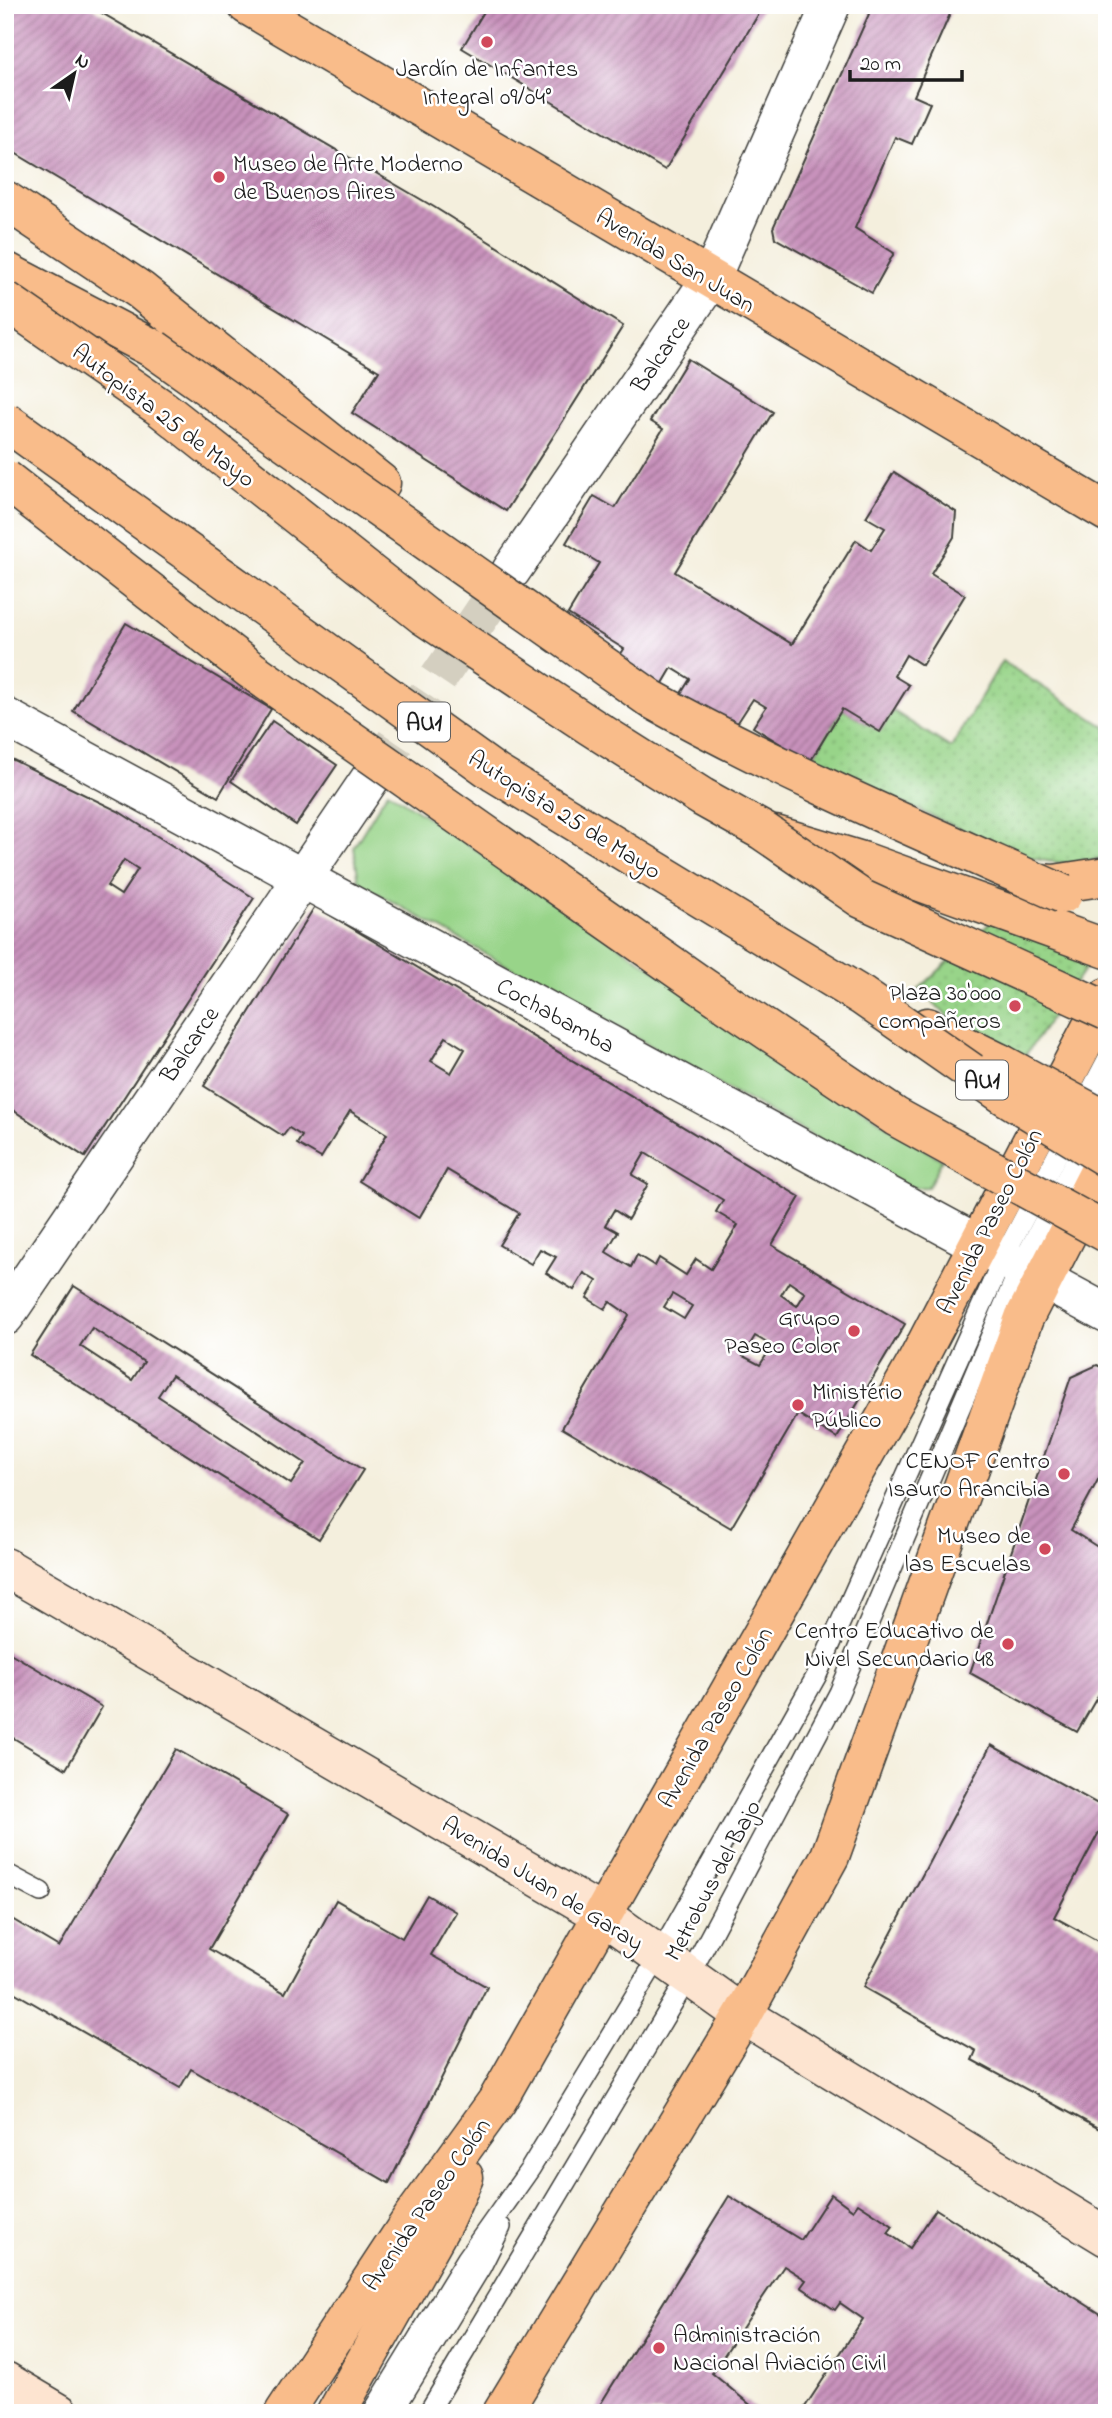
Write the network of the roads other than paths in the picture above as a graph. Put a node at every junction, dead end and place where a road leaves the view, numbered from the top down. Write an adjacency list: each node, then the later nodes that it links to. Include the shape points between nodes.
1 (247, 5): 5 (main road, Avenida San Juan)
2 (831, 5): 5 (street, Balcarce)
3 (5, 200): 15 (main road, bridge, via 140,290 381,483 490,578 577,665 620,700 707,755 799,803 977,874 1054,884)
4 (5, 271): 16 (main road, bridge, via 154,349 651,699 828,790 1063,894)
5 (710, 281): 9 (main road, Avenida San Juan); 10 (street, Balcarce)
6 (5, 300): 13 (main road, Autopista 25 de Mayo, bridge, via 161,408 424,616 646,762)
7 (5, 421): 18 (main road, Autopista 25 de Mayo / AU1, bridge, via 495,773)
8 (5, 479): 25 (main road, bridge, via 251,670 703,987 897,1117)
9 (1107, 512)
10 (511, 571)
11 (5, 717): 14 (street, Cochabamba)
12 (374, 773): 14 (street, Balcarce)
13 (763, 831): 17 (main road, bridge); 20 (main road, Autopista 25 de Mayo, bridge, via 862,899)
14 (303, 876): 26 (street, Cochabamba); 28 (street, Balcarce)
15 (1107, 876)
16 (1107, 907)
17 (1107, 949)
18 (862, 996): 23 (main road, bridge); 24 (main road, Autopista 25 de Mayo / AU1, bridge, via 1004,1095)
19 (1107, 997): 26 (main road, Avenida Paseo Colón)
20 (1107, 1011)
21 (1107, 1060): 26 (lane, Metrobus del Bajo)
22 (1107, 1100): 26 (lane, Metrobus del Bajo)
23 (1107, 1121)
24 (1107, 1157): 26 (main road, Avenida Paseo Colón)
25 (1107, 1233)
26 (1011, 1262): 27 (street, Cochabamba); 32 (main road, Avenida Paseo Colón, via 914,1367); 33 (lane, Metrobus del Bajo); 33 (lane, Metrobus del Bajo, via 988,1345 839,1693); 34 (main road, Avenida Paseo Colón, via 1020,1331 830,1856)
27 (1107, 1314)
28 (5, 1316)
29 (5, 1567): 32 (main road, Avenida Juan de Garay)
30 (5, 1873): 31 (lane)
31 (41, 1892)
32 (603, 1915): 33 (main road, Avenida Juan de Garay); 35 (main road, Avenida Paseo Colón)
33 (674, 1966): 34 (main road, Avenida Juan de Garay); 36 (lane, Metrobus del Bajo); 44 (lane, Metrobus del Bajo)
34 (743, 2015): 37 (main road, Avenida Juan de Garay); 45 (main road, Avenida Paseo Colón)
35 (497, 2101): 40 (main road, Avenida Paseo Colón, via 413,2217); 41 (main road, via 444,2219)
36 (530, 2169): 42 (lane, Metrobus del Bajo, via 467,2258); 43 (lane, Metrobus del Bajo, via 481,2267)
37 (1107, 2236)
38 (5, 2381): 39 (main road)
39 (59, 2413)
40 (284, 2413)
41 (336, 2413)
42 (372, 2413)
43 (392, 2413)
44 (428, 2413)
45 (502, 2413)

